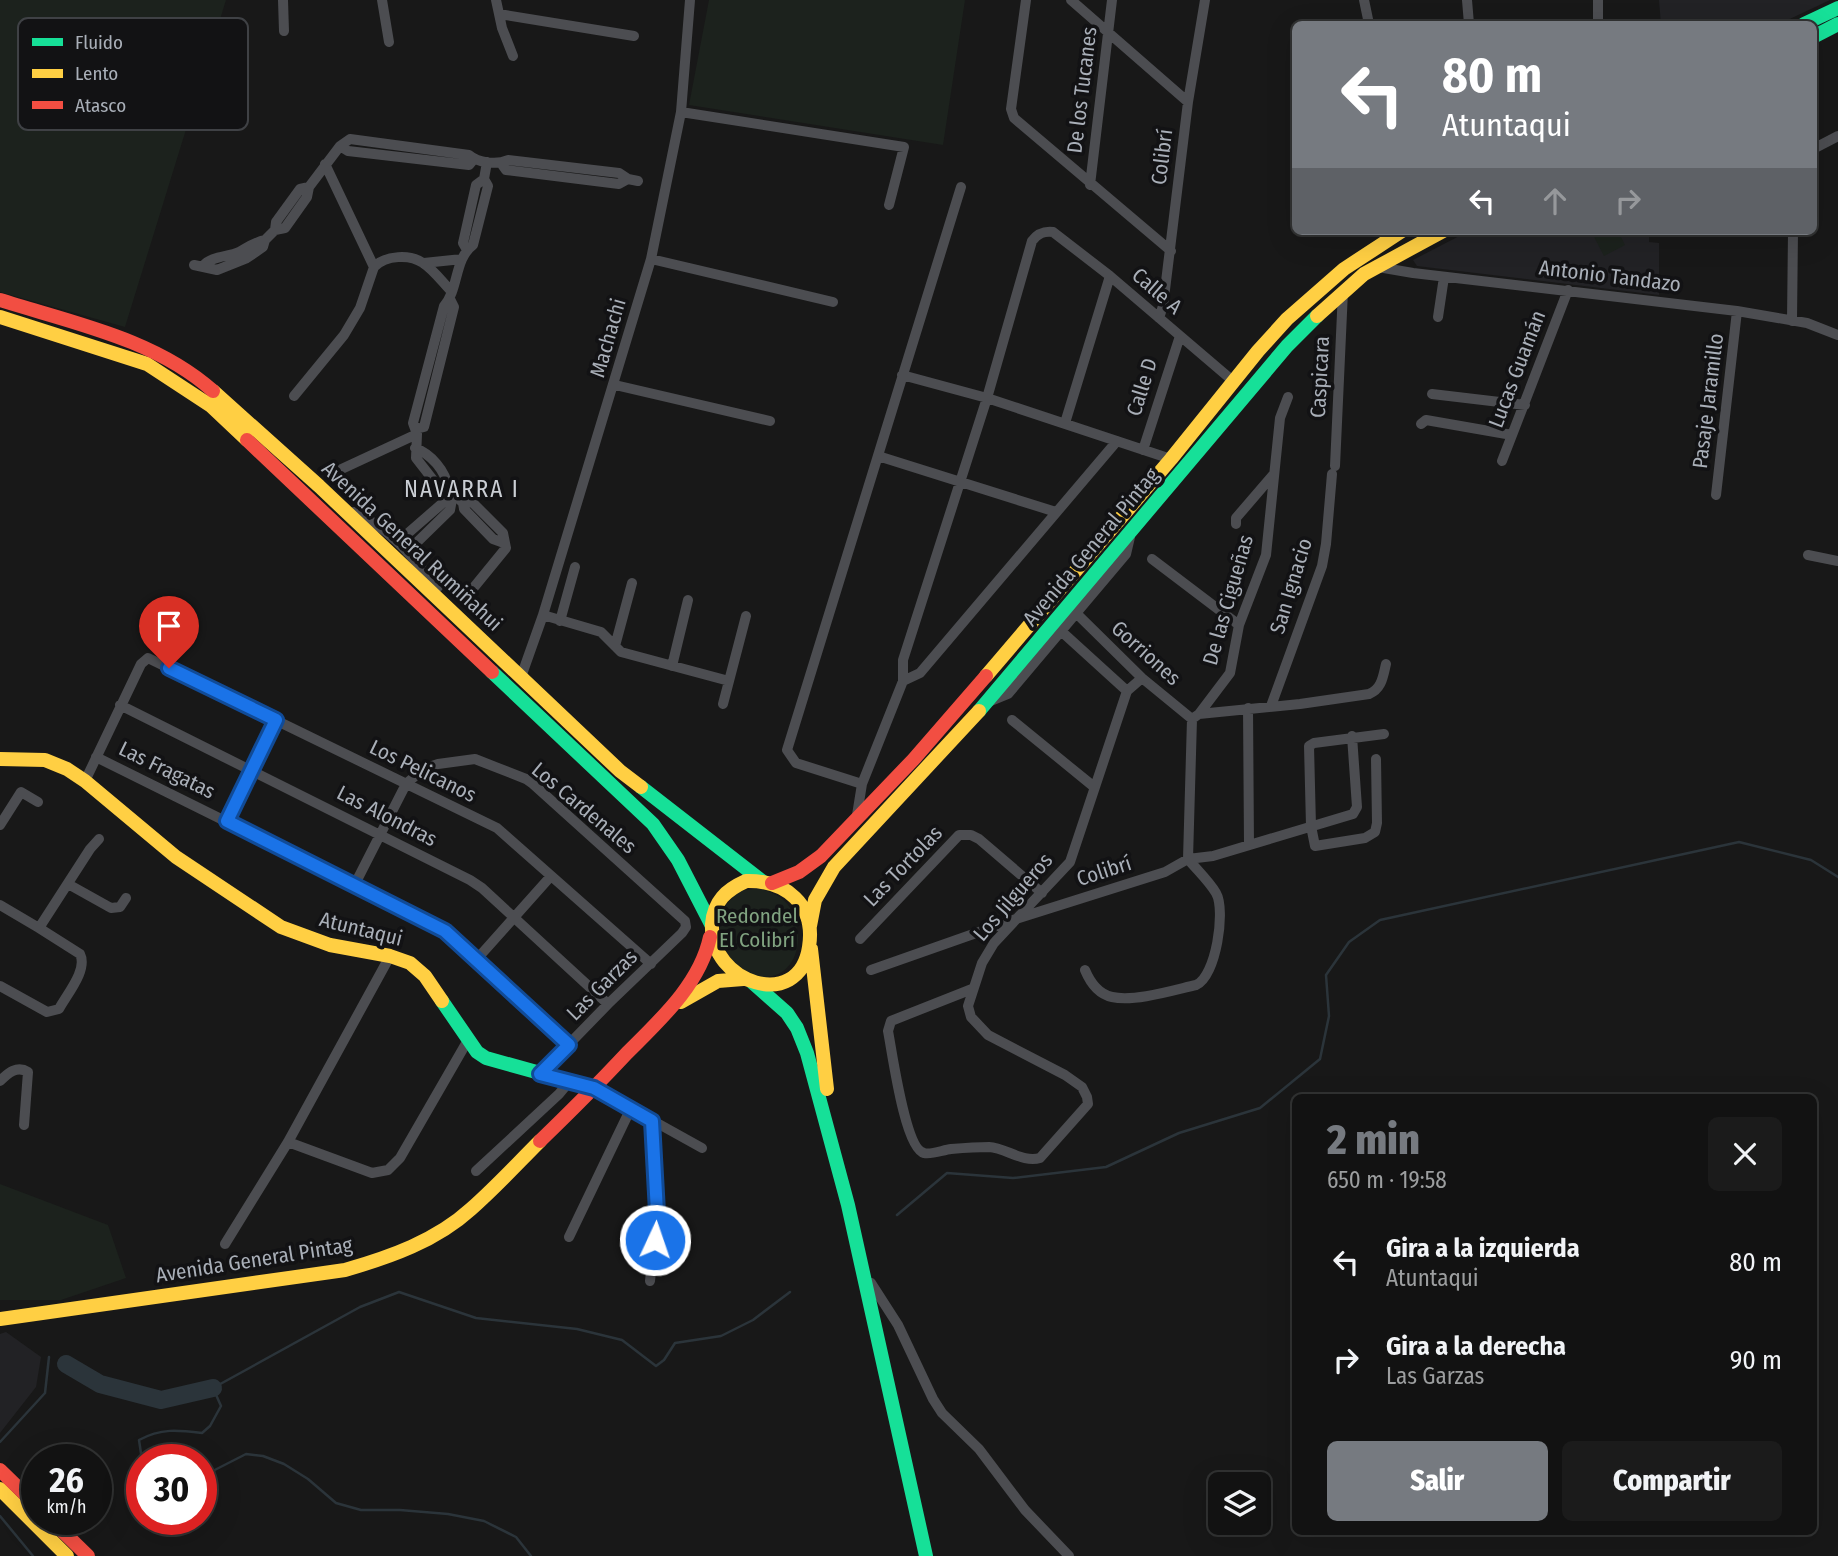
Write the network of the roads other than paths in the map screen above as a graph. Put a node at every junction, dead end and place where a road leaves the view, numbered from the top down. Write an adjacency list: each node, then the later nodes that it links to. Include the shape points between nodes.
1 (283, 0): 19 (street)
2 (382, 0): 23 (street)
3 (496, 0): 13 (street)
4 (690, 0): 26 (street, Machachi)
5 (1026, 0): 32 (street, via 1011,109 1017,122)
6 (1071, 0): 20 (street)
7 (1112, 0): 20 (street, De los Tucanes)
8 (1205, 0): 25 (street, Colibrí)
9 (1364, 0): 14 (street)
10 (1467, 0): 15 (street)
11 (1598, 0): 16 (street)
12 (1838, 8): 17 (main road)
13 (499, 14): 22 (street); 24 (street)
14 (1368, 21)
15 (1469, 21)
16 (1598, 21)
17 (1810, 21)
18 (1838, 24): 21 (main road)
19 (284, 31)
20 (1108, 33): 25 (street); 32 (street, De los Tucanes)
21 (1817, 35)
22 (634, 36)
23 (389, 41)
24 (513, 56)
25 (1188, 102): 38 (street, Colibrí)
26 (681, 112): 34 (street, via 904,147); 40 (street, Machachi)
27 (1838, 136): 28 (street)
28 (1817, 147)
29 (487, 162): 30 (street, via 474,159 469,165 348,151 340,146); 31 (street, via 501,163 506,170 619,184); 39 (street, via 484,180 476,185 463,243)
30 (325, 164): 42 (street, via 285,228 239,252); 43 (street)
31 (633, 180)
32 (1090, 185): 38 (street)
33 (961, 187): 59 (street)
34 (889, 205)
35 (1396, 235): 60 (main road, Avenida General Pintag, via 1321,287)
36 (1435, 235): 44 (main road, Avenida General Pintag)
37 (1793, 235): 56 (street)
38 (1171, 251): 55 (street, Colibrí)
39 (465, 255): 41 (street); 49 (street)
40 (651, 259): 51 (street); 61 (street, Machachi)
41 (424, 263): 43 (street, via 401,257); 49 (street)
42 (198, 266)
43 (374, 267): 63 (street, via 360,308 344,335)
44 (1375, 267): 46 (street, Antonio Tandazo); 48 (main road, Avenida General Pintag)
45 (1110, 276): 55 (street, Calle A); 65 (street, Calle A, via 1053,232 1040,233 1032,241); 68 (street)
46 (1444, 277): 47 (street, Antonio Tandazo); 54 (street)
47 (1568, 290): 52 (street, Antonio Tandazo); 66 (street, Lucas Guamán)
48 (1343, 291): 77 (street, Caspicara); 86 (main road, Avenida General Pintag, via 1287,346)
49 (451, 295): 70 (street, via 443,306 416,410)
50 (0, 300): 83 (main road, Avenida General Rumiñahui, via 116,336 182,368)
51 (833, 302)
52 (1737, 311): 56 (street, Antonio Tandazo); 82 (street, Pasaje Jaramillo)
53 (0, 317): 150 (main road, Avenida General Rumiñahui, via 147,364 211,406 653,824 678,858)
54 (1438, 317)
55 (1159, 318): 58 (street, Calle A)
56 (1793, 321): 57 (street, Antonio Tandazo)
57 (1838, 335)
58 (1180, 336): 60 (street, Calle A); 73 (street, Calle D)
59 (902, 375): 65 (street); 74 (street)
60 (1233, 381): 75 (main road, Avenida General Pintag)
61 (615, 385): 67 (street); 98 (street, Machachi)
62 (1432, 394): 66 (street)
63 (294, 396)
64 (1288, 397): 79 (street, De las Cigueñas, via 1280,418)
65 (987, 398): 68 (street); 80 (street)
66 (1525, 405): 71 (street, Lucas Guamán)
67 (770, 421)
68 (1065, 423): 72 (street)
69 (1421, 424): 71 (street, via 1426,420)
70 (416, 431): 78 (street); 81 (street, via 416,458 438,485)
71 (1512, 435): 76 (street, Lucas Guamán)
72 (1118, 441): 73 (street); 84 (street)
73 (1143, 450): 75 (street)
74 (878, 456): 80 (street); 127 (street, via 787,750 796,763)
75 (1171, 459): 131 (main road, Avenida General Pintag, via 913,760)
76 (1502, 461)
77 (1334, 470): 114 (street, San Ignacio, via 1321,566)
78 (333, 473)
79 (1273, 475): 85 (street); 101 (street, De las Cigueñas, via 1266,555)
80 (960, 483): 84 (street); 109 (street, via 903,660)
81 (450, 491): 87 (street); 88 (street, via 450,510); 94 (street, via 463,503 472,502 503,533 505,551)
82 (1716, 495)
83 (343, 509): 87 (street, via 366,517); 96 (main road, Avenida General Rumiñahui)
84 (1056, 512): 109 (street, via 920,673)
85 (1236, 524)
86 (1131, 530): 97 (street, via 1126,554); 111 (main road, Avenida General Pintag)
87 (399, 541): 88 (street)
88 (407, 552): 96 (street, via 439,589)
89 (1808, 555): 91 (street)
90 (1152, 559): 101 (street)
91 (1838, 561)
92 (575, 567): 100 (street)
93 (632, 583): 103 (street)
94 (466, 597)
95 (688, 600): 105 (street)
96 (448, 608): 106 (main road, Avenida General Rumiñahui)
97 (1076, 613): 102 (street); 107 (street, Gorriones)
98 (543, 615): 100 (street); 106 (street, Machachi)
99 (746, 615): 108 (street)
100 (560, 621): 103 (street, via 601,632)
101 (1239, 625): 116 (street, De las Cigueñas, via 1230,673)
102 (1062, 631): 110 (street); 111 (street, via 1008,694)
103 (615, 646): 105 (street, via 621,652)
104 (1386, 664): 114 (street, via 1382,682 1369,694)
105 (672, 666): 108 (street)
106 (520, 677): 139 (main road, Avenida General Rumiñahui, via 636,784)
107 (1142, 678): 110 (street, Los Jilgueros); 116 (street, Gorriones)
108 (729, 681): 112 (street)
109 (903, 681): 127 (street)
110 (1127, 691): 128 (street, Los Jilgueros)
111 (985, 703): 148 (main road, Avenida General Pintag, via 834,867 815,900)
112 (723, 704)
113 (121, 705): 117 (street, Los Pelicanos, via 148,658); 121 (street); 124 (street, Las Alondras)
114 (1271, 706): 115 (street)
115 (1248, 708): 116 (street); 136 (street)
116 (1195, 716): 137 (street)
117 (276, 720): 124 (street); 126 (street, Los Pelicanos)
118 (1012, 720): 128 (street)
119 (1384, 734): 120 (street)
120 (1352, 736): 133 (street, Colibrí, via 1357,809); 133 (street, via 1309,746)
121 (96, 757): 125 (street); 130 (street, Las Fragatas)
122 (0, 759): 125 (main road, Atuntaqui, via 54,762)
123 (1376, 759): 133 (street, via 1375,832 1365,838 1315,846)
124 (251, 771): 130 (street); 134 (street, Las Alondras)
125 (85, 781): 153 (main road, Atuntaqui, via 176,858 281,927 330,945)
126 (406, 784): 134 (street); 138 (street, Los Pelicanos, via 498,828); 147 (street, Los Cardenales, via 430,766 470,759 526,779)
127 (862, 784): 131 (street)
128 (1093, 786): 142 (street, Los Jilgueros, via 1070,862)
129 (37, 802): 132 (street, via 21,792)
130 (227, 821): 141 (street, Las Fragatas)
131 (852, 823): 139 (main road, Avenida General Pintag, via 807,867)
132 (0, 825)
133 (1311, 826): 136 (street, Colibrí)
134 (380, 834): 141 (street); 145 (street, Las Alondras, via 478,884)
135 (99, 839): 140 (street)
136 (1249, 845): 137 (street, Colibrí)
137 (1188, 859): 146 (street, Colibrí, via 1165,872); 157 (street, via 1220,901 1211,970 1202,983 1161,993 1111,997 1090,982)
138 (551, 876): 145 (street); 155 (street, Los Pelicanos)
139 (767, 882): 148 (main road, via 796,898); 150 (main road, via 746,881 726,891 715,908)
140 (68, 884): 143 (street, via 111,908 120,907); 149 (street)
141 (355, 884): 154 (street, Las Fragatas, via 441,928)
142 (1042, 893): 146 (street, Los Jilgueros); 151 (street, Las Tortolas, via 979,839 959,835)
143 (126, 898)
144 (0, 905): 149 (street)
145 (516, 918): 154 (street); 161 (street, Las Alondras)
146 (1016, 919): 156 (street, Colibrí); 160 (street, Los Jilgueros, via 994,943)
147 (685, 921): 155 (street, Las Garzas, via 684,931)
148 (810, 926): 152 (main road)
149 (39, 928): 159 (street, via 83,958 59,1009 47,1013)
150 (711, 931): 158 (main road, via 723,962); 162 (main road, Avenida General Pintag, via 696,973)
151 (860, 939)
152 (811, 948): 158 (main road, via 795,975 774,984); 172 (main road)
153 (390, 956): 163 (main road, Atuntaqui, via 410,963 425,976); 173 (street)
154 (477, 959): 164 (street, Las Fragatas)
155 (650, 964): 161 (street, Las Garzas)
156 (871, 970)
157 (1085, 970)
158 (747, 981): 162 (main road, Avenida General Pintag, via 712,983); 172 (main road, via 787,1013 797,1028)
159 (0, 986)
160 (972, 989): 160 (street, Los Jilgueros, via 895,1017 890,1024 909,1132 919,1150 926,1153 990,1147 1036,1160 1088,1104 1087,1097 1082,1087 1065,1075 977,1025 968,1006)
161 (608, 1004): 164 (street, Las Garzas)
162 (671, 1009): 168 (main road, Avenida General Pintag)
163 (468, 1040): 165 (main road, Atuntaqui, via 486,1058); 173 (street, via 400,1158 388,1170 372,1173)
164 (569, 1045): 165 (street, Las Garzas)
165 (540, 1074): 167 (main road, Atuntaqui)
166 (0, 1081): 171 (street, via 15,1070 28,1072)
167 (569, 1082): 168 (main road, Atuntaqui); 175 (street)
168 (594, 1088): 169 (street, Atuntaqui); 180 (main road, Avenida General Pintag, via 469,1211 402,1252 345,1270)
169 (631, 1108): 170 (street, Atuntaqui); 176 (street)
170 (652, 1121): 174 (street, Atuntaqui); 179 (street, via 657,1216)
171 (24, 1125)
172 (828, 1125): 178 (main road)
173 (288, 1142): 177 (street)
174 (702, 1148)
175 (476, 1171)
176 (569, 1237)
177 (225, 1244)
178 (862, 1269): 187 (main road); 188 (street, via 898,1325 937,1405)
179 (650, 1281)
180 (0, 1319)
181 (0, 1470): 183 (main road)
182 (0, 1489): 185 (main road)
183 (21, 1490)
184 (67, 1535): 186 (main road)
185 (67, 1556)
186 (88, 1556)
187 (926, 1556)
188 (1069, 1556)

